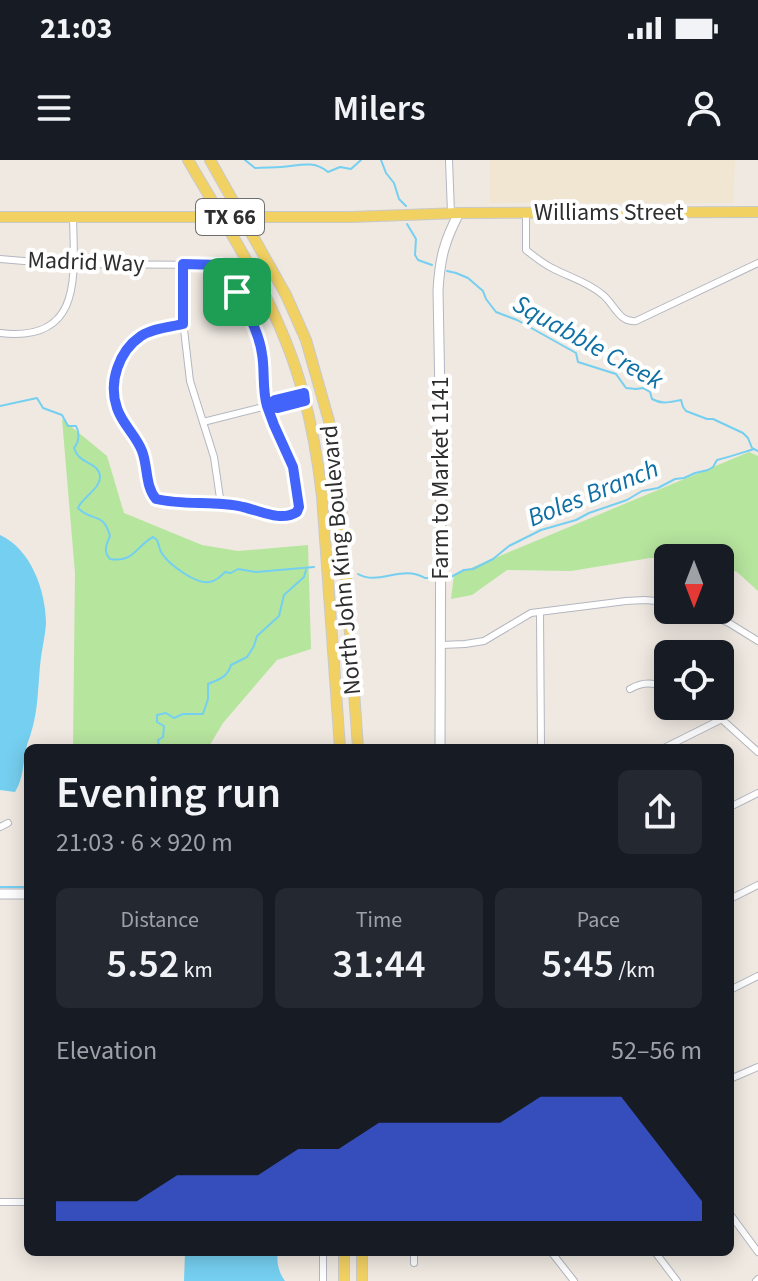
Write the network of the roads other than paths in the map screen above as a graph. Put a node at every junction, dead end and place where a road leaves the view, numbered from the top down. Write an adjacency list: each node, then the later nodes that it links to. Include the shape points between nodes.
1 (188, 160): 9 (main road, North John King Boulevard)
2 (210, 160): 10 (main road, North John King Boulevard)
3 (449, 160): 5 (street)
4 (758, 212): 6 (main road, Williams Street / TX 66)
5 (455, 213): 6 (main road, Williams Street / TX 66); 10 (main road, TX 66); 28 (street, Farm to Market 1141, via 438,290)
6 (526, 213): 12 (street, via 526,250 596,289 625,321 636,321)
7 (0, 217): 8 (main road, TX 66)
8 (73, 217): 9 (main road, TX 66); 13 (street)
9 (221, 217): 10 (main road, TX 66); 18 (main road, North John King Boulevard, via 270,307)
10 (242, 217): 17 (main road, North John King Boulevard, via 286,295)
11 (0, 259): 13 (street, Madrid Way)
12 (758, 263)
13 (74, 264): 14 (street, Madrid Way); 16 (street, via 71,297 59,316 30,332)
14 (183, 264): 15 (street); 19 (street, Madrid Way, via 220,265 237,292 262,353)
15 (183, 324): 20 (street, via 191,390); 21 (street, via 142,335 121,358 113,394 142,451 153,496)
16 (0, 333)
17 (321, 393): 18 (main road); 24 (main road, North John King Boulevard, via 336,454)
18 (304, 397): 19 (street); 25 (main road, North John King Boulevard, via 322,496)
19 (267, 406): 20 (street); 21 (street, via 293,467 296,514 275,516)
20 (203, 422): 21 (street)
21 (221, 505)
22 (654, 601): 23 (street)
23 (540, 613): 28 (street, via 531,613 484,641); 36 (street)
24 (349, 621): 25 (main road); 34 (main road, North John King Boulevard)
25 (332, 622): 33 (main road, North John King Boulevard)
26 (731, 624): 27 (street)
27 (758, 641)
28 (441, 645): 35 (street, Farm to Market 1141)
29 (654, 684): 30 (street)
30 (630, 689)
31 (720, 720): 37 (street)
32 (723, 720): 38 (street)
33 (340, 744)
34 (358, 744)
35 (440, 744)
36 (541, 744)
37 (672, 744)
38 (758, 752)
39 (758, 793): 40 (street)
40 (734, 805)
41 (8, 823): 42 (street)
42 (0, 827)
43 (758, 885): 46 (street)
44 (0, 894): 45 (street)
45 (24, 894)
46 (734, 897)
47 (758, 976): 48 (street)
48 (734, 988)
49 (758, 1067): 50 (street)
50 (734, 1077)
51 (0, 1202): 52 (street)
52 (24, 1202)
53 (734, 1219): 54 (street)
54 (758, 1252)
55 (323, 1256): 62 (street)
56 (344, 1256): 63 (main road)
57 (362, 1256): 64 (main road)
58 (414, 1256): 61 (street)
59 (554, 1256): 65 (street)
60 (658, 1256): 66 (street)
61 (414, 1263)
62 (323, 1281)
63 (344, 1281)
64 (362, 1281)
65 (574, 1281)
66 (677, 1281)

